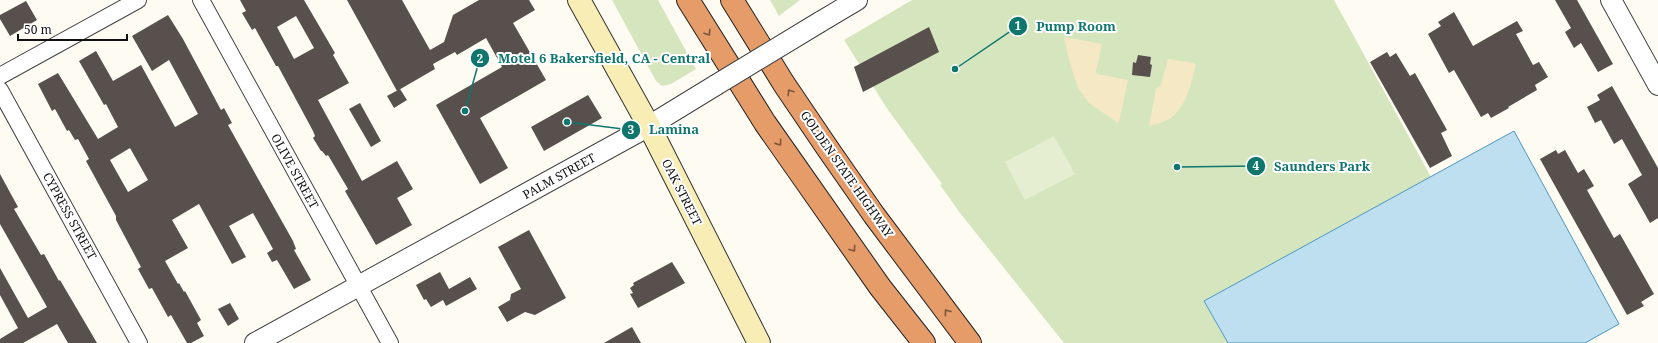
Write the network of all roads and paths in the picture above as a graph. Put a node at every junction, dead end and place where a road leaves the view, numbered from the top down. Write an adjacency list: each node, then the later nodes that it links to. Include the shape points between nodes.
1 (138, 0): 8 (street)
2 (201, 0): 12 (street, OLIVE STREET)
3 (579, 0): 11 (main road, OAK STREET)
4 (688, 0): 17 (highway, one-way to 17, via 770,130 880,287)
5 (732, 0): 18 (highway, GOLDEN STATE HIGHWAY, one-way to 5, via 828,149)
6 (857, 0): 11 (street, PALM STREET, bridge)
7 (1611, 0): 9 (street)
8 (0, 76)
9 (1658, 85)
10 (0, 90): 13 (street, CYPRESS STREET)
11 (649, 126): 12 (street, PALM STREET); 16 (main road, OAK STREET)
12 (358, 286): 14 (street, PALM STREET); 15 (street, OLIVE STREET)
13 (139, 343)
14 (255, 343)
15 (390, 343)
16 (760, 343)
17 (924, 343)
18 (970, 343)

